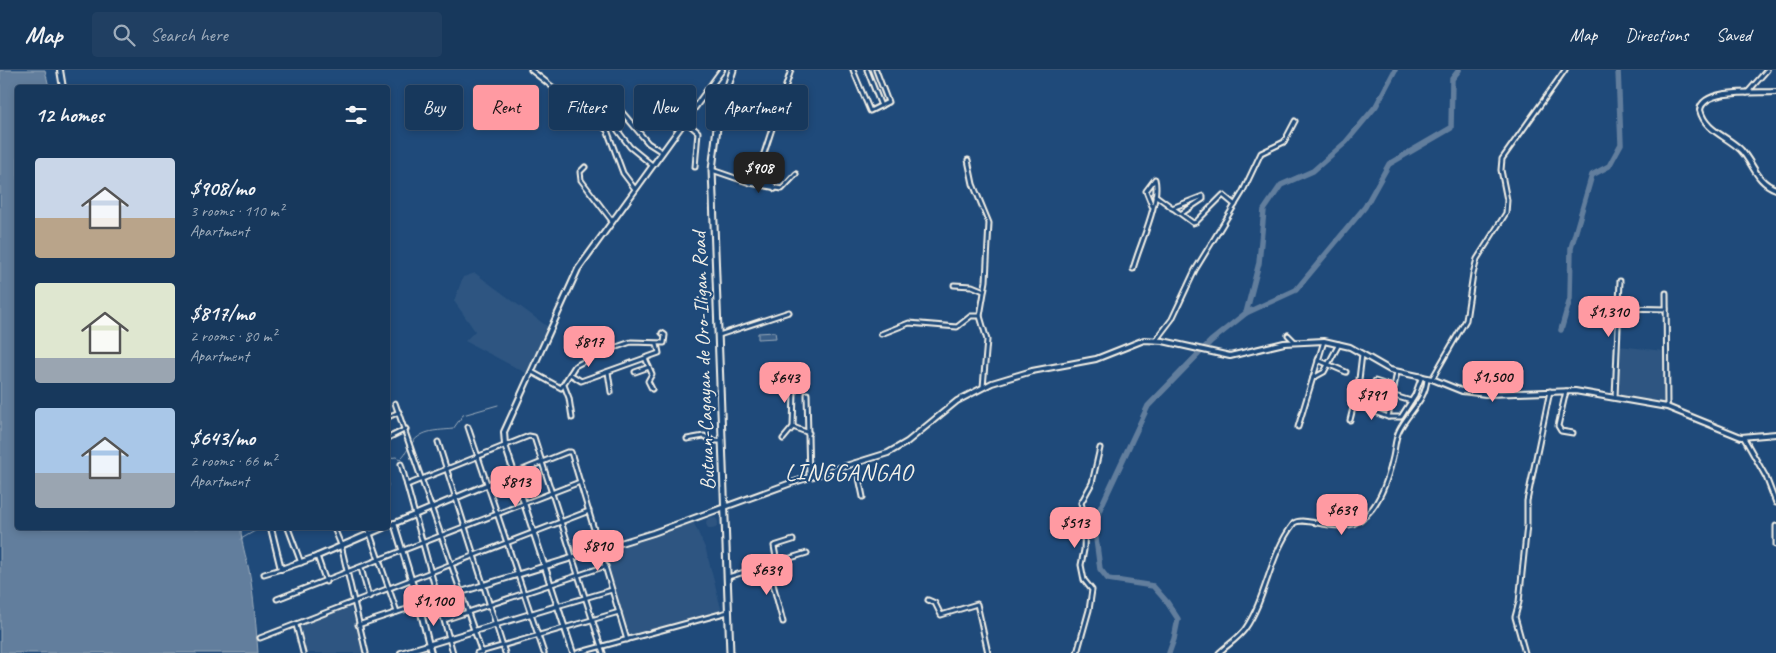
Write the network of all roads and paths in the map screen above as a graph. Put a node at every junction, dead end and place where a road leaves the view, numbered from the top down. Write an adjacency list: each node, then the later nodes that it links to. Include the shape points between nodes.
1 (60, 70): 11 (street)
2 (531, 70): 29 (street, via 607,130 622,173)
3 (722, 70): 15 (street)
4 (733, 70): 26 (highway, Butuan-Cagayan de Oro-Iligan Road, via 717,125)
5 (791, 70): 30 (street, via 756,178 774,185)
6 (853, 70): 14 (street, via 868,109)
7 (867, 70): 14 (street)
8 (876, 70): 14 (street, via 888,101)
9 (1565, 70): 69 (street, via 1502,159 1506,213 1477,259 1466,320)
10 (1767, 70): 13 (street)
11 (62, 85)
12 (1776, 92): 13 (street)
13 (1746, 94): 28 (street, via 1707,98 1701,105 1701,115 1708,126 1743,152 1764,184)
14 (881, 106)
15 (696, 107)
16 (624, 114): 21 (street, via 648,143)
17 (1294, 121): 32 (street, via 1284,142 1262,152)
18 (617, 130): 23 (street, via 630,147)
19 (679, 130): 21 (street)
20 (695, 130): 25 (street, via 698,132)
21 (662, 152): 23 (street)
22 (968, 160): 40 (street, via 973,184 988,220)
23 (652, 165): 29 (street)
24 (585, 167): 36 (street, via 580,172 581,180)
25 (695, 167)
26 (712, 170): 30 (street); 48 (highway, Butuan-Cagayan de Oro-Iligan Road)
27 (796, 174): 30 (street, via 785,188)
28 (1776, 188)
29 (635, 189): 36 (street)
30 (775, 189)
31 (1155, 195): 33 (street); 33 (street, via 1154,179 1146,192); 34 (street)
32 (1235, 205): 35 (street, via 1223,195 1195,222); 50 (street, via 1195,270 1172,319)
33 (1152, 206): 37 (street)
34 (1171, 208): 35 (street); 35 (street, via 1203,196)
35 (1182, 214)
36 (612, 221): 60 (street, via 578,269)
37 (1133, 269)
38 (1620, 281): 42 (street)
39 (954, 285): 40 (street)
40 (984, 291): 45 (street)
41 (1666, 293): 43 (street)
42 (1619, 308): 43 (street); 80 (street)
43 (1666, 309): 85 (street)
44 (789, 312): 48 (street)
45 (980, 316): 47 (street, via 971,316 957,327 909,323); 71 (street, via 988,340)
46 (662, 333): 53 (street, via 666,335 664,343)
47 (881, 334)
48 (719, 335): 104 (highway, Butuan-Cagayan de Oro-Iligan Road)
49 (1288, 335): 51 (street)
50 (1156, 340): 51 (street, via 1234,356); 71 (street, via 1144,340 1096,359 1027,373)
51 (1294, 341): 52 (street)
52 (1324, 341): 54 (street); 57 (street)
53 (657, 343): 56 (street, via 659,353); 65 (street, via 631,342 605,350 576,364)
54 (1339, 344): 55 (street); 58 (street)
55 (1362, 354): 64 (street); 90 (street)
56 (645, 358): 59 (street); 61 (street)
57 (1318, 360): 58 (street); 68 (street)
58 (1328, 364): 63 (street); 68 (street, via 1324,372)
59 (649, 367): 62 (street); 73 (street, via 652,375 648,380)
60 (532, 372): 70 (street, via 557,388); 106 (street, via 506,426)
61 (608, 372): 65 (street, via 581,381); 77 (street)
62 (635, 372)
63 (1346, 372)
64 (1398, 372): 67 (street); 72 (street)
65 (570, 374): 70 (street)
66 (780, 376): 92 (street, via 790,380 793,389)
67 (1424, 377): 69 (street); 82 (street); 218 (street, via 1422,396 1398,434 1388,474 1371,510 1360,520 1341,527 1303,520 1294,523 1271,565 1247,626)
68 (1313, 378): 93 (street)
69 (1432, 379): 76 (street, via 1475,393)
70 (564, 385): 89 (street)
71 (983, 387): 110 (street, via 957,401 898,448)
72 (1394, 387): 74 (street, via 1376,380); 79 (street)
73 (652, 389)
74 (1372, 390): 79 (street); 81 (street)
75 (1566, 390): 76 (street); 80 (street); 98 (street, via 1558,426 1561,431)
76 (1550, 391): 219 (street, via 1527,500 1527,525 1515,616)
77 (611, 392)
78 (807, 394): 97 (street)
79 (1392, 397): 82 (street); 84 (street)
80 (1615, 397): 85 (street)
81 (1370, 399): 84 (street); 88 (street, via 1368,410)
82 (1410, 401): 88 (street, via 1401,417)
83 (395, 403): 86 (street)
84 (1390, 407): 88 (street)
85 (1667, 407): 102 (street)
86 (399, 412): 87 (street); 94 (street)
87 (390, 416)
88 (1388, 416)
89 (572, 418)
90 (1350, 420)
91 (468, 427): 108 (street)
92 (793, 427): 95 (street); 96 (street)
93 (1298, 428)
94 (406, 429): 100 (street); 115 (street)
95 (790, 430): 96 (street); 101 (street)
96 (800, 430): 97 (street)
97 (809, 433): 114 (street)
98 (1574, 433)
99 (1776, 434): 102 (street)
100 (390, 437)
101 (783, 438)
102 (1744, 438): 123 (street, via 1766,477)
103 (686, 439): 104 (street, via 704,436 712,441)
104 (722, 441): 125 (highway, Butuan-Cagayan de Oro-Iligan Road)
105 (438, 442): 112 (street)
106 (505, 445): 108 (street); 109 (street, via 532,437); 113 (street)
107 (1100, 448): 217 (street, via 1092,483 1081,503 1085,515 1081,565 1084,580 1092,590)
108 (478, 456): 112 (street); 118 (street)
109 (542, 462): 113 (street); 116 (street, via 571,453); 119 (street)
110 (856, 463): 114 (street); 120 (street)
111 (401, 464): 117 (street)
112 (447, 470): 115 (street); 121 (street)
113 (515, 473): 118 (street); 122 (street)
114 (810, 477): 125 (street)
115 (422, 480): 117 (street); 124 (street)
116 (580, 482): 119 (street); 126 (street)
117 (407, 485): 128 (street)
118 (487, 485): 121 (street); 127 (street)
119 (552, 492): 122 (street); 129 (street)
120 (863, 497)
121 (456, 498): 124 (street); 133 (street)
122 (524, 502): 127 (street); 139 (street)
123 (1776, 503)
124 (432, 508): 128 (street); 141 (street)
125 (725, 508): 147 (street); 167 (highway, Butuan-Cagayan de Oro-Iligan Road)
126 (589, 511): 129 (street); 147 (street)
127 (497, 514): 133 (street); 144 (street)
128 (415, 515): 130 (street); 143 (street)
129 (562, 522): 139 (street); 152 (street)
130 (394, 523): 131 (street); 148 (street)
131 (390, 525)
132 (1776, 526): 146 (street)
133 (465, 527): 141 (street); 151 (street)
134 (271, 530): 161 (street)
135 (289, 530): 154 (street)
136 (335, 530): 145 (street)
137 (369, 530): 140 (street)
138 (378, 530): 140 (street)
139 (534, 532): 144 (street); 157 (street)
140 (370, 533): 145 (street); 153 (street)
141 (442, 537): 143 (street); 156 (street)
142 (793, 540): 155 (street, via 773,547)
143 (423, 544): 148 (street); 162 (street)
144 (506, 544): 151 (street); 165 (street)
145 (341, 545): 150 (street); 164 (street)
146 (1776, 545)
147 (601, 548): 152 (street); 158 (street)
148 (403, 552): 153 (street); 168 (street)
149 (807, 553): 155 (street)
150 (317, 556): 154 (street); 169 (street)
151 (474, 556): 156 (street); 170 (street)
152 (572, 557): 157 (street); 166 (street)
153 (379, 561): 160 (street); 172 (street)
154 (301, 563): 161 (street)
155 (777, 563): 159 (street)
156 (452, 565): 162 (street); 174 (street)
157 (544, 565): 165 (street); 171 (street)
158 (606, 566): 166 (street); 173 (street)
159 (764, 567): 167 (street); 192 (street, via 773,584)
160 (361, 568): 164 (street); 176 (street)
161 (281, 569): 163 (street)
162 (431, 573): 168 (street); 177 (street)
163 (264, 574)
164 (348, 574): 169 (street); 181 (street)
165 (517, 574): 170 (street); 175 (street)
166 (578, 575): 171 (street); 178 (street)
167 (727, 577): 188 (highway, Butuan-Cagayan de Oro-Iligan Road)
168 (412, 580): 172 (street); 183 (street)
169 (326, 582): 179 (street)
170 (484, 584): 174 (street); 182 (street)
171 (551, 584): 175 (street); 184 (street)
172 (389, 589): 176 (street); 186 (street)
173 (612, 590): 178 (street); 187 (street)
174 (461, 592): 177 (street); 185 (street)
175 (524, 593): 182 (street); 189 (street)
176 (369, 597): 181 (street)
177 (439, 598): 183 (street); 190 (street)
178 (586, 598): 184 (street); 191 (street)
179 (277, 599)
180 (928, 600): 216 (street, via 935,603 941,615 977,604)
181 (354, 603): 193 (street); 194 (street)
182 (489, 604): 185 (street); 195 (street)
183 (419, 605): 186 (street); 202 (street)
184 (557, 606): 189 (street); 196 (street)
185 (468, 611): 190 (street); 197 (street)
186 (397, 612): 194 (street)
187 (619, 612): 191 (street); 201 (street)
188 (729, 612): 201 (street); 215 (highway, Butuan-Cagayan de Oro-Iligan Road)
189 (530, 614): 195 (street); 198 (street)
190 (444, 620): 200 (street)
191 (593, 620): 196 (street); 204 (street)
192 (783, 622)
193 (296, 625): 199 (street); 205 (street)
194 (358, 625): 206 (street)
195 (496, 625): 197 (street); 203 (street)
196 (565, 628): 198 (street); 213 (street)
197 (474, 631): 200 (street); 210 (street)
198 (538, 636): 203 (street); 212 (street)
199 (260, 638)
200 (449, 639): 202 (street); 209 (street)
201 (627, 640): 204 (street)
202 (429, 645): 207 (street); 208 (street)
203 (503, 647): 210 (street); 211 (street)
204 (601, 647): 213 (street); 214 (street)
205 (303, 653)
206 (366, 653)
207 (401, 653)
208 (431, 653)
209 (453, 653)
210 (480, 653)
211 (505, 653)
212 (544, 653)
213 (575, 653)
214 (603, 653)
215 (730, 653)
216 (988, 653)
217 (1078, 653)
218 (1219, 653)
219 (1525, 653)

